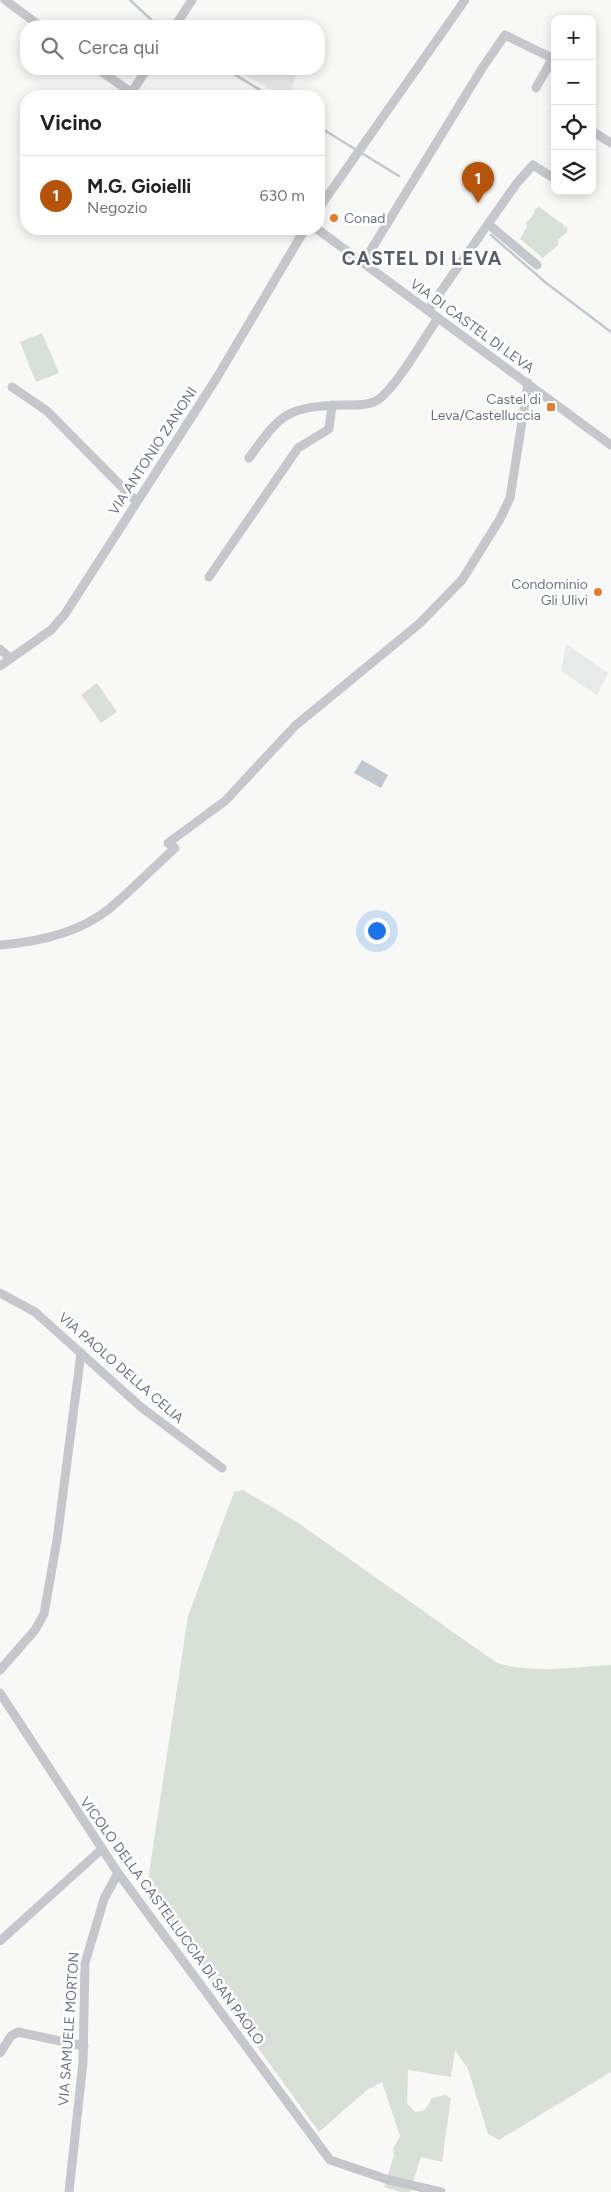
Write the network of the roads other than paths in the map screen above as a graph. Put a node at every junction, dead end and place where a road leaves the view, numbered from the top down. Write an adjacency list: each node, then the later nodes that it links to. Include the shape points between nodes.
1 (5, 0): 4 (street)
2 (192, 0): 5 (street)
3 (465, 0): 14 (street)
4 (32, 20)
5 (179, 20)
6 (106, 75): 9 (street)
7 (144, 75): 10 (street)
8 (536, 88): 18 (street, via 551,61 550,57 508,35 501,37)
9 (126, 90)
10 (136, 90)
11 (596, 134): 12 (street)
12 (611, 143)
13 (551, 176): 15 (street, via 533,165)
14 (325, 199)
15 (488, 224): 19 (street); 20 (street)
16 (301, 235): 27 (street, VIA ANTONIO ZANONI, via 216,379)
17 (325, 235): 18 (street, VIA DI CASTEL DI LEVA)
18 (364, 263): 20 (street, VIA DI CASTEL DI LEVA)
19 (537, 265)
20 (428, 310): 21 (street, VIA DI CASTEL DI LEVA)
21 (438, 318): 22 (street, VIA DI CASTEL DI LEVA); 24 (street, via 380,398 368,404)
22 (528, 383): 25 (street, VIA DI CASTEL DI LEVA); 32 (street, via 510,498 454,589 418,624 296,726 225,801 168,843 175,848 108,910 60,934)
23 (12, 387): 27 (street, via 47,411)
24 (332, 405): 26 (street, via 302,408 281,417); 28 (street, via 329,428 296,450)
25 (610, 442)
26 (249, 458)
27 (136, 501): 30 (street, VIA ANTONIO ZANONI, via 58,623)
28 (209, 578)
29 (0, 649): 30 (street)
30 (10, 658): 31 (street, VIA ANTONIO ZANONI)
31 (0, 666)
32 (0, 945)
33 (0, 1293): 34 (street, VIA PAOLO DELLA CELIA, via 35,1312)
34 (81, 1353): 35 (street, VIA PAOLO DELLA CELIA, via 146,1411); 36 (street, via 44,1614 35,1630)
35 (222, 1468)
36 (0, 1670)
37 (0, 1694): 38 (street, VICOLO DELLA CASTELLUCCIA DI SAN PAOLO)
38 (102, 1849): 39 (street, VICOLO DELLA CASTELLUCCIA DI SAN PAOLO); 40 (street)
39 (118, 1873): 41 (street, VIA SAMUELE MORTON, via 104,1900 86,1953); 44 (street, VICOLO DELLA CASTELLUCCIA DI SAN PAOLO, via 330,2160 389,2180)
40 (0, 1941)
41 (84, 2046): 42 (street, via 18,2032 10,2036); 43 (street, VIA SAMUELE MORTON)
42 (0, 2053)
43 (69, 2192)
44 (441, 2192)

